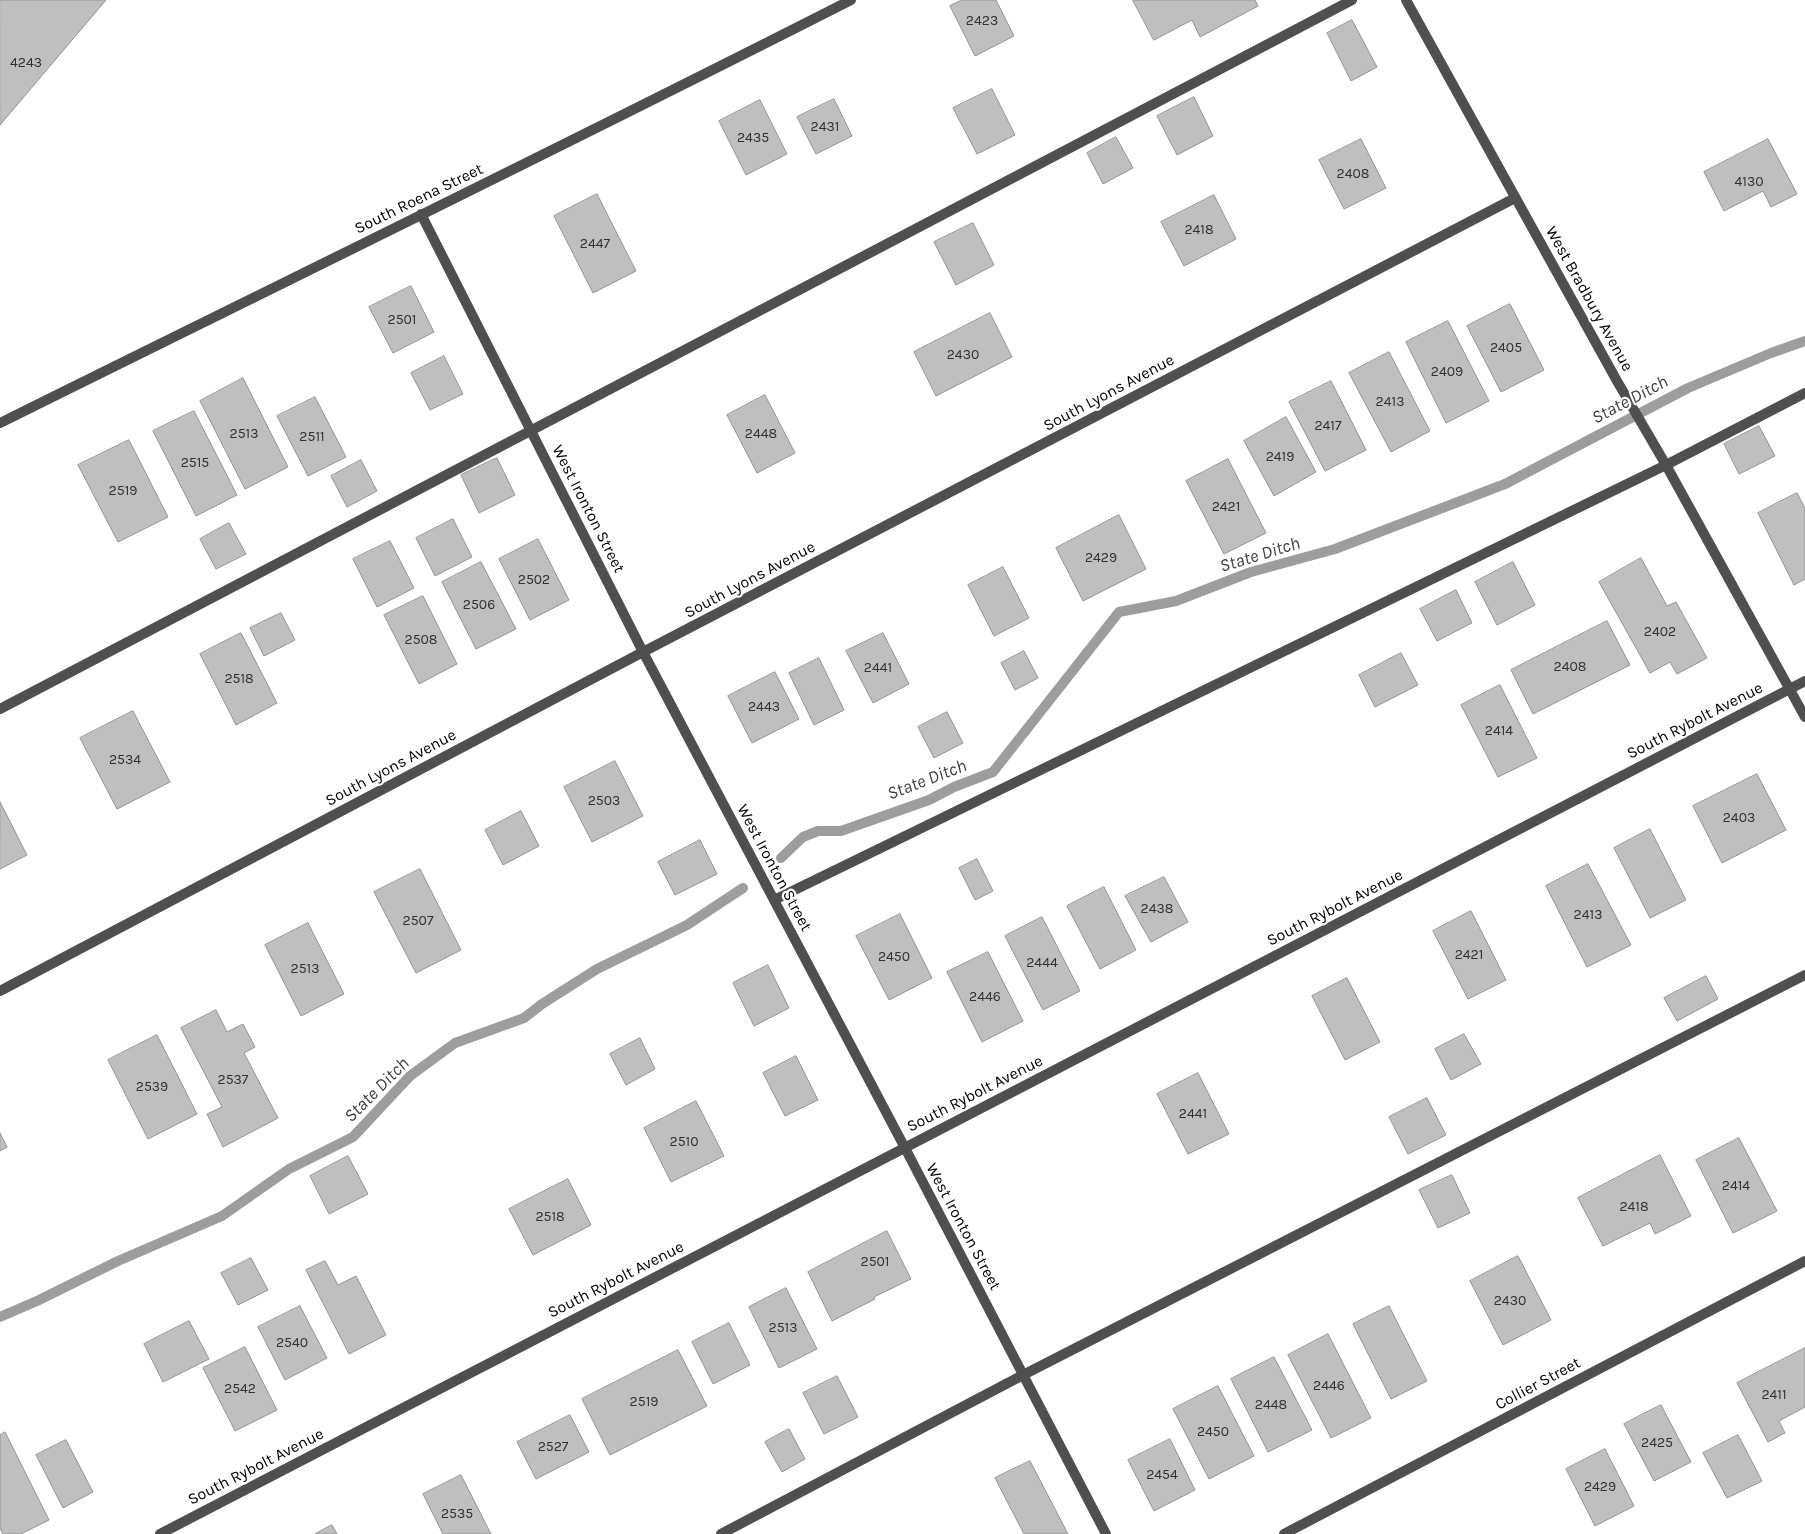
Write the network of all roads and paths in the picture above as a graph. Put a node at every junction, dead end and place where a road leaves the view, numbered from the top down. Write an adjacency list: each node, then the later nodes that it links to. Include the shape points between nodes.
1 (851, 0): 5 (street, South Roena Street, via 668,94)
2 (1352, 0): 8 (street)
3 (1406, 0): 4 (street, West Bradbury Avenue)
4 (1516, 198): 9 (street, West Bradbury Avenue); 10 (street, South Lyons Avenue)
5 (421, 214): 7 (street, South Roena Street); 8 (street, West Ironton Street)
6 (1805, 393): 9 (street)
7 (0, 424)
8 (531, 430): 10 (street, West Ironton Street); 13 (street)
9 (1666, 465): 12 (street, West Bradbury Avenue); 15 (street)
10 (643, 652): 15 (street, West Ironton Street); 17 (street, South Lyons Avenue)
11 (1805, 681): 12 (street, South Rybolt Avenue)
12 (1789, 689): 14 (street, West Bradbury Avenue); 18 (street, South Rybolt Avenue)
13 (0, 709)
14 (1805, 717)
15 (774, 900): 18 (street, West Ironton Street)
16 (1805, 975): 20 (street)
17 (0, 991)
18 (905, 1148): 20 (street, West Ironton Street); 21 (street, South Rybolt Avenue)
19 (1805, 1261): 24 (street, Collier Street)
20 (1023, 1375): 22 (street); 23 (street, West Ironton Street)
21 (160, 1534)
22 (721, 1534)
23 (1106, 1534)
24 (1284, 1534)

